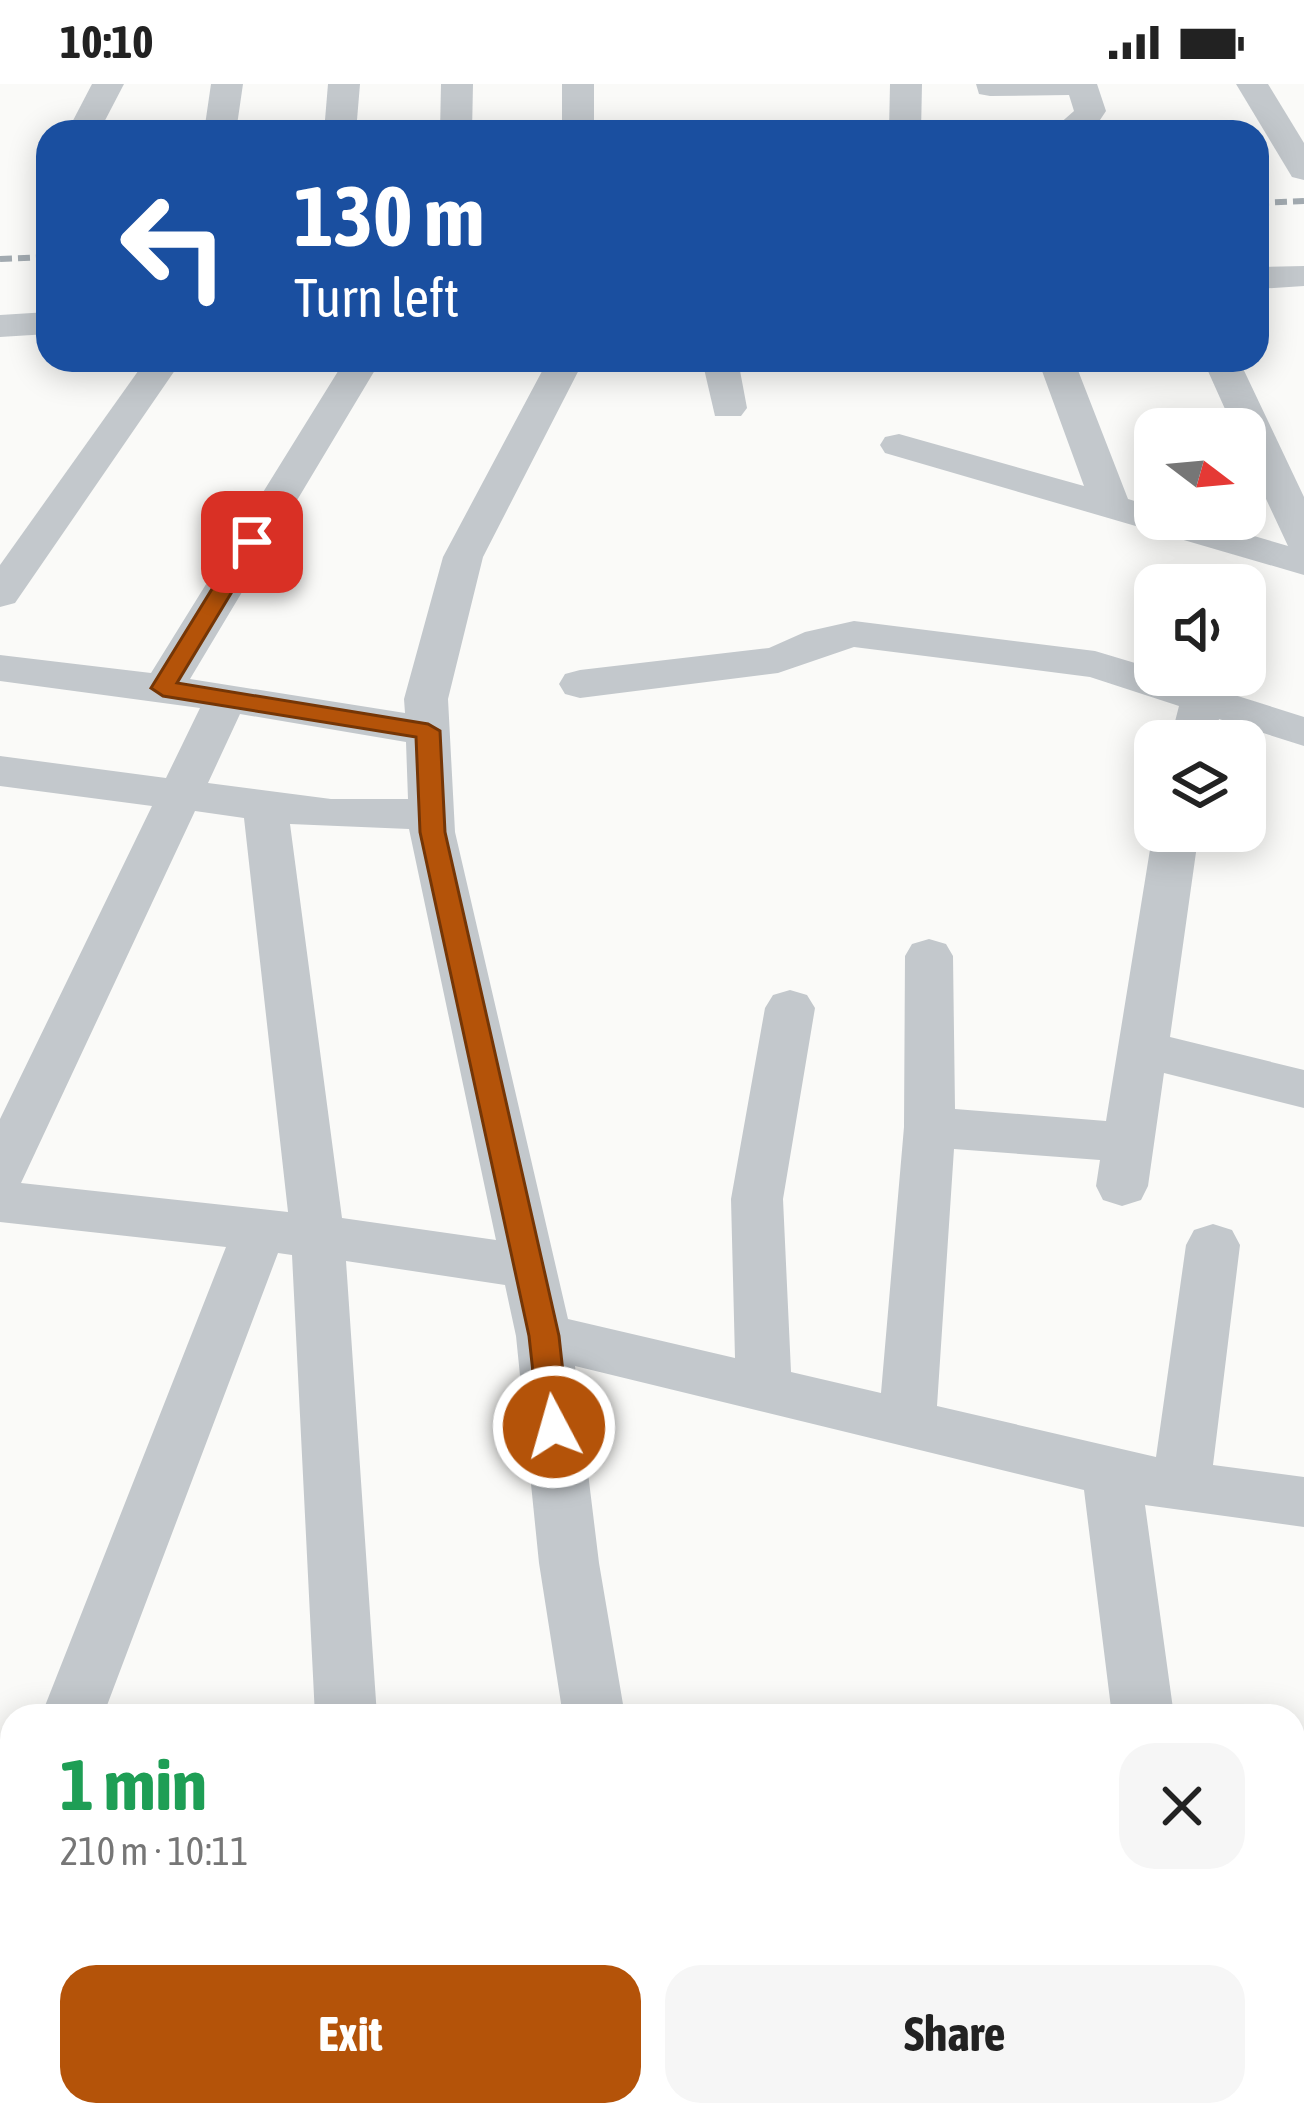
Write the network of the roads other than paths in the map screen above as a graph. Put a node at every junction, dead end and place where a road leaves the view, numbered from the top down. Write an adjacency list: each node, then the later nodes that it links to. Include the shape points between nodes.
1 (109, 84): 10 (street)
2 (226, 84): 11 (street)
3 (344, 84): 12 (street)
4 (457, 84): 13 (street)
5 (578, 84): 14 (street)
6 (906, 84): 15 (street)
7 (1081, 84): 9 (street); 16 (street, via 1090,111)
8 (1252, 84): 17 (street)
9 (990, 87)
10 (90, 120)
11 (222, 120)
12 (341, 120)
13 (456, 120)
14 (578, 120)
15 (905, 120)
16 (1084, 120)
17 (1304, 170)
18 (1304, 276): 19 (street)
19 (1269, 277)
20 (36, 324): 21 (street)
21 (0, 326)
22 (156, 372): 35 (street)
23 (356, 372): 39 (street)
24 (560, 372): 42 (street, via 463,557 426,699)
25 (722, 372): 28 (street)
26 (1061, 372): 30 (street)
27 (1227, 372): 31 (street)
28 (728, 408)
29 (899, 445): 30 (street)
30 (1112, 507): 32 (street)
31 (1304, 540)
32 (1240, 545): 33 (street); 34 (street)
33 (1304, 563)
34 (1236, 564)
35 (0, 593)
36 (0, 668): 39 (street)
37 (1134, 672): 38 (street, via 854,634 778,660)
38 (580, 684)
39 (163, 688): 41 (street)
40 (1227, 696): 43 (street)
41 (226, 698): 42 (street); 45 (street)
42 (428, 731): 47 (street)
43 (1304, 732)
44 (0, 771): 45 (street)
45 (178, 796): 46 (street); 54 (street)
46 (265, 806): 47 (street); 57 (street)
47 (431, 814): 59 (street)
48 (1173, 852): 51 (street)
49 (928, 956): 53 (street)
50 (790, 1009): 61 (street, via 757,1199)
51 (1144, 1049): 52 (street); 53 (street, via 1126,1165)
52 (1304, 1090)
53 (930, 1127): 62 (street)
54 (0, 1173)
55 (0, 1201): 56 (street)
56 (260, 1230): 57 (street); 66 (street)
57 (318, 1237): 59 (street); 67 (street)
58 (1213, 1245): 64 (street)
59 (529, 1268): 60 (street)
60 (544, 1336): 61 (street); 68 (street)
61 (764, 1389): 62 (street)
62 (907, 1423): 63 (street)
63 (1111, 1472): 64 (street); 69 (street)
64 (1181, 1484): 65 (street)
65 (1304, 1502)
66 (77, 1704)
67 (345, 1704)
68 (592, 1704)
69 (1141, 1704)

